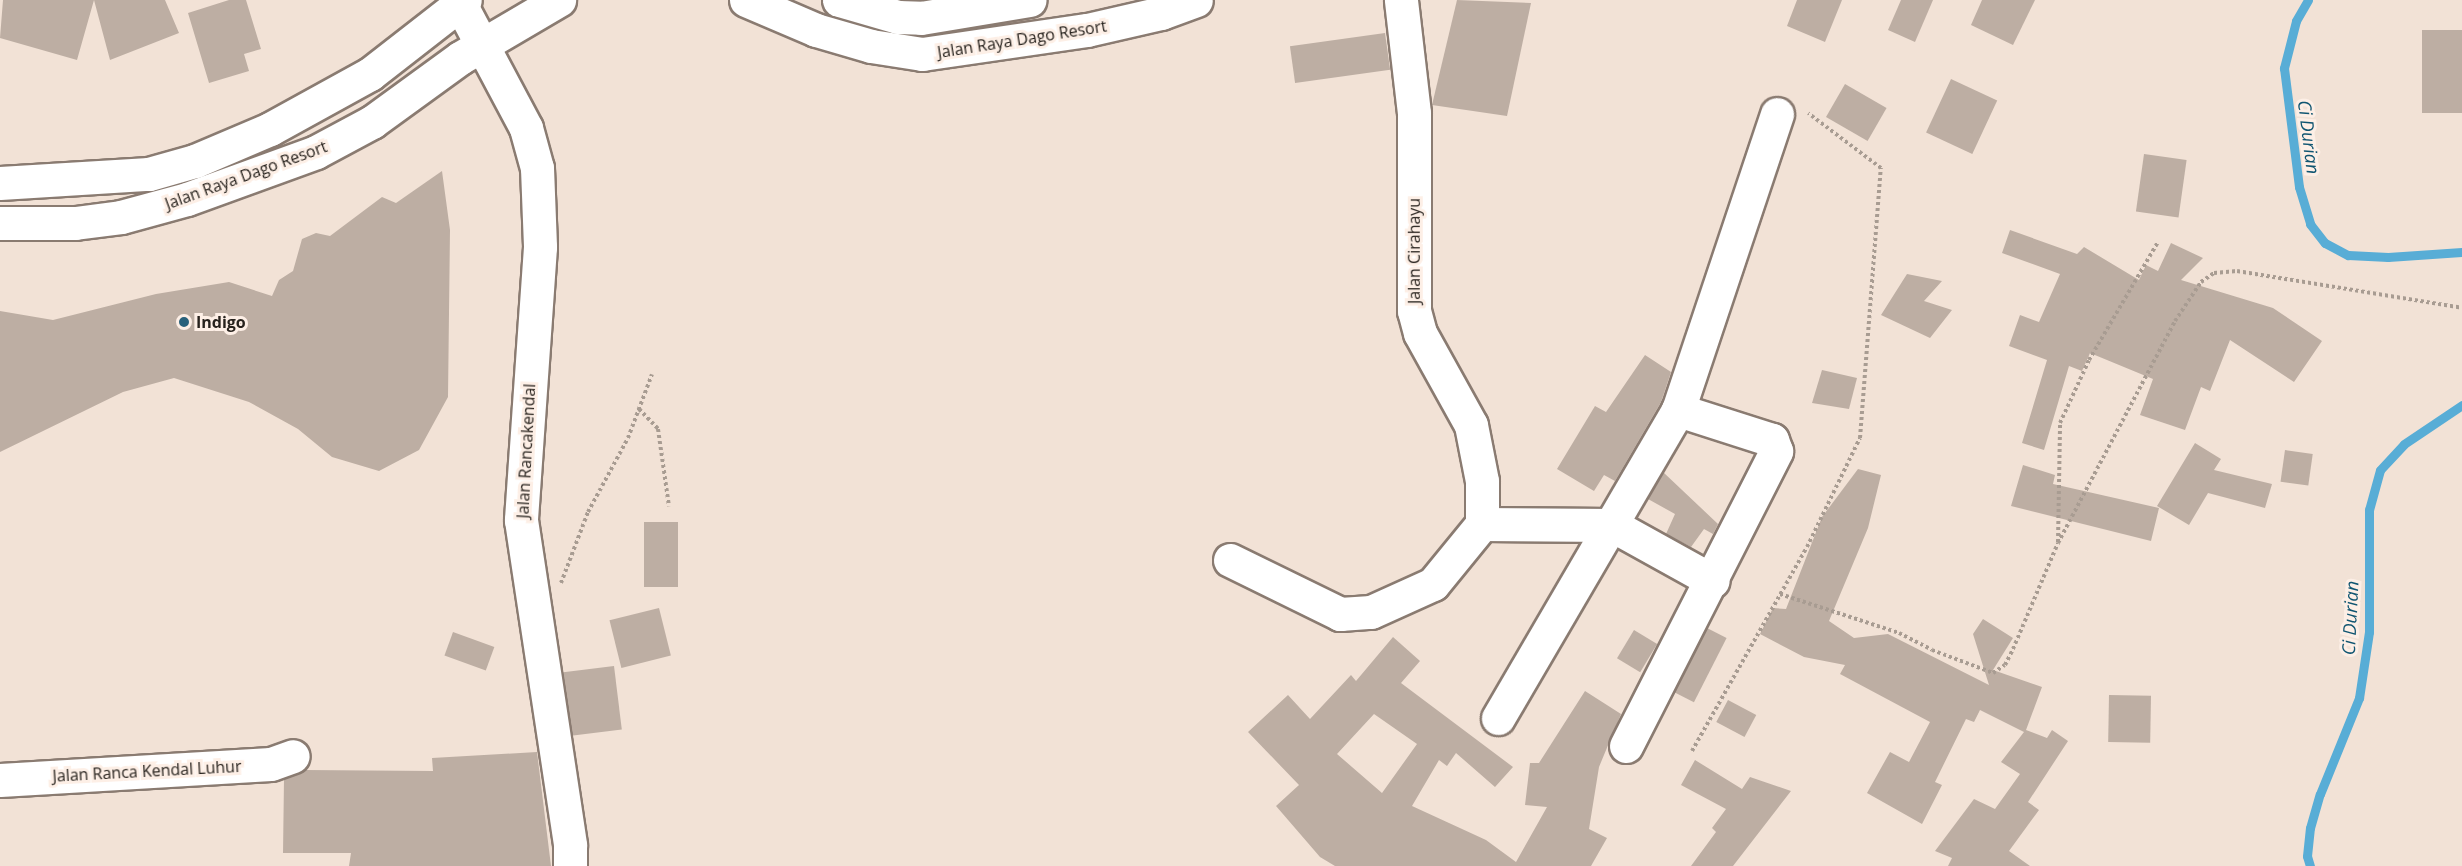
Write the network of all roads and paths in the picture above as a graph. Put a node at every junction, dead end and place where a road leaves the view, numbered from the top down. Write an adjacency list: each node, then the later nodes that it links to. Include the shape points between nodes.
1 (559, 0): 10 (street, Jalan Raya Dago Resort)
2 (746, 0): 12 (street, Jalan Raya Dago Resort, via 849,40)
3 (839, 0): 9 (street, via 881,14)
4 (1030, 0): 8 (street)
5 (1196, 0): 11 (street, Jalan Raya Dago Resort, via 1161,13 1087,30)
6 (1401, 0): 22 (street, Jalan Cirahayu, via 1414,113 1414,311 1420,333 1471,425 1482,481)
7 (461, 1): 10 (street, Jalan Rancakendal); 14 (street, Jalan Raya Dago Resort, via 370,74 270,129 195,161 149,174)
8 (990, 8): 9 (street); 11 (street)
9 (921, 18): 12 (street)
10 (481, 46): 15 (street, Jalan Raya Dago Resort, via 372,122 316,152 231,184 121,217 75,223); 28 (street, Jalan Rancakendal, via 526,128 540,196 521,507)
11 (993, 46): 12 (street, Jalan Raya Dago Resort)
12 (922, 54)
13 (1777, 114): 20 (street); 27 (path, via 1788,105 1797,105 1881,168 1860,438)
14 (0, 183)
15 (0, 223)
16 (2158, 242): 24 (path, via 2088,360 2060,423)
17 (2462, 308): 24 (path, via 2236,271 2214,273 2201,282 2175,321)
18 (652, 374): 19 (path)
19 (639, 409): 21 (path, via 658,429); 28 (path, via 628,438 588,512 564,582)
20 (1678, 410): 23 (street); 26 (street, via 1772,440 1776,446)
21 (669, 506)
22 (1482, 524): 23 (street); 25 (street, via 1433,584 1371,612 1340,614)
23 (1612, 525): 26 (street); 29 (street)
24 (2058, 543): 27 (path, via 2013,649 2005,665 1993,673 1899,633)
25 (1230, 560)
26 (1713, 581): 30 (street)
27 (1780, 594): 31 (path)
28 (530, 596): 34 (street, Jalan Rancakendal, via 549,697)
29 (1498, 718)
30 (1626, 746)
31 (1692, 752)
32 (292, 756): 33 (street, Jalan Ranca Kendal Luhur, via 271,764)
33 (0, 780)
34 (570, 866)

